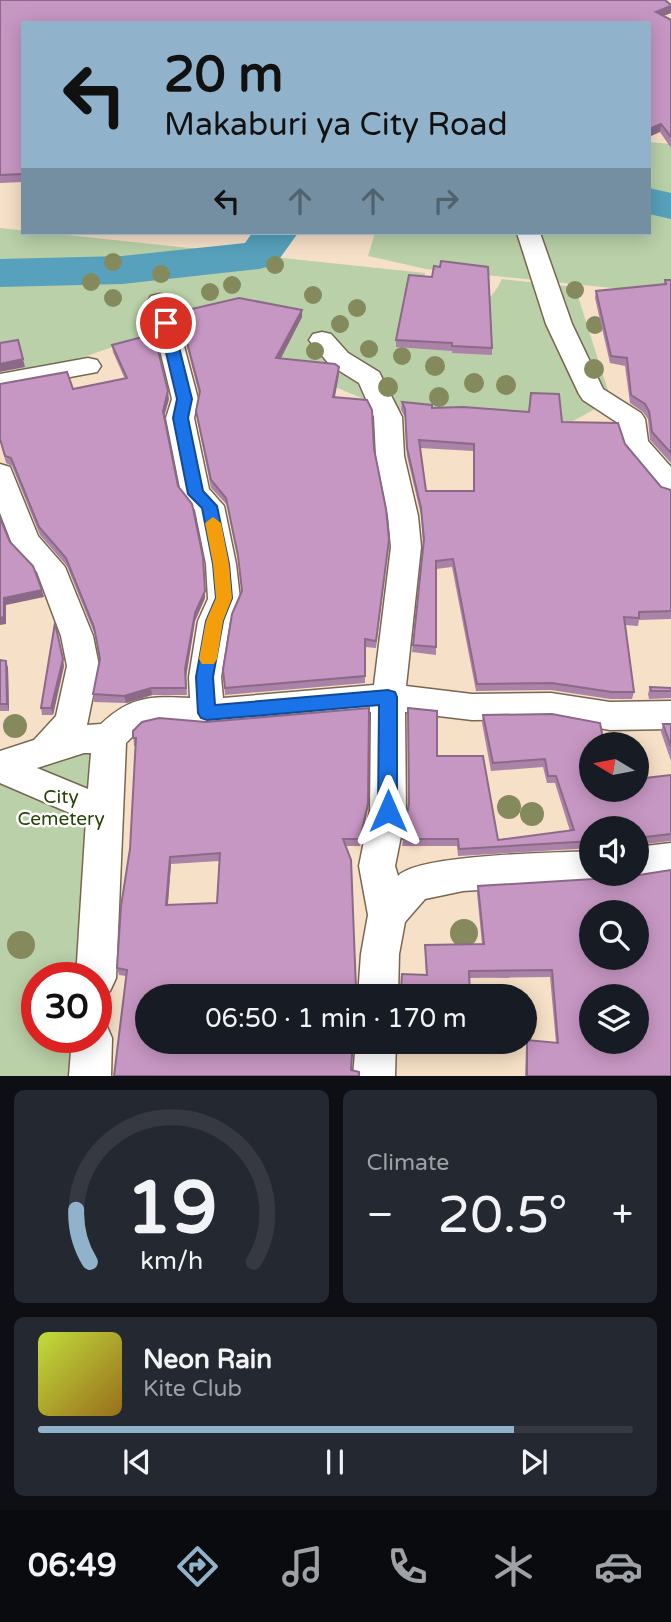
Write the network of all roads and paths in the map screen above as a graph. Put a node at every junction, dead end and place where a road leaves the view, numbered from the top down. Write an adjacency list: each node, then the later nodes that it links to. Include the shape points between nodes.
1 (529, 235): 7 (street, via 559,324 592,394 631,419 635,443)
2 (160, 301): 9 (street, via 185,399 180,418 195,494 209,506 221,564 224,598 214,621 205,677)
3 (322, 340): 8 (street, via 339,359 370,378 388,417 406,547)
4 (88, 366): 5 (street)
5 (0, 382)
6 (0, 474): 12 (street, via 25,541 50,567 77,636 83,666 72,722)
7 (671, 486)
8 (388, 697): 9 (street); 10 (street, via 472,707 551,706 610,716); 18 (street, via 388,811 377,866)
9 (207, 713): 11 (street, via 160,710 132,716)
10 (671, 715)
11 (109, 738): 12 (street, via 84,739); 14 (street)
12 (46, 750): 13 (street)
13 (0, 767): 14 (street)
14 (103, 811): 19 (street)
15 (671, 859): 16 (street)
16 (649, 862)
17 (579, 868): 18 (street, via 463,875 414,884)
18 (387, 915): 20 (street)
19 (97, 962)
20 (379, 984)
21 (91, 1053): 23 (street)
22 (375, 1054): 24 (street)
23 (90, 1076)
24 (374, 1076)

